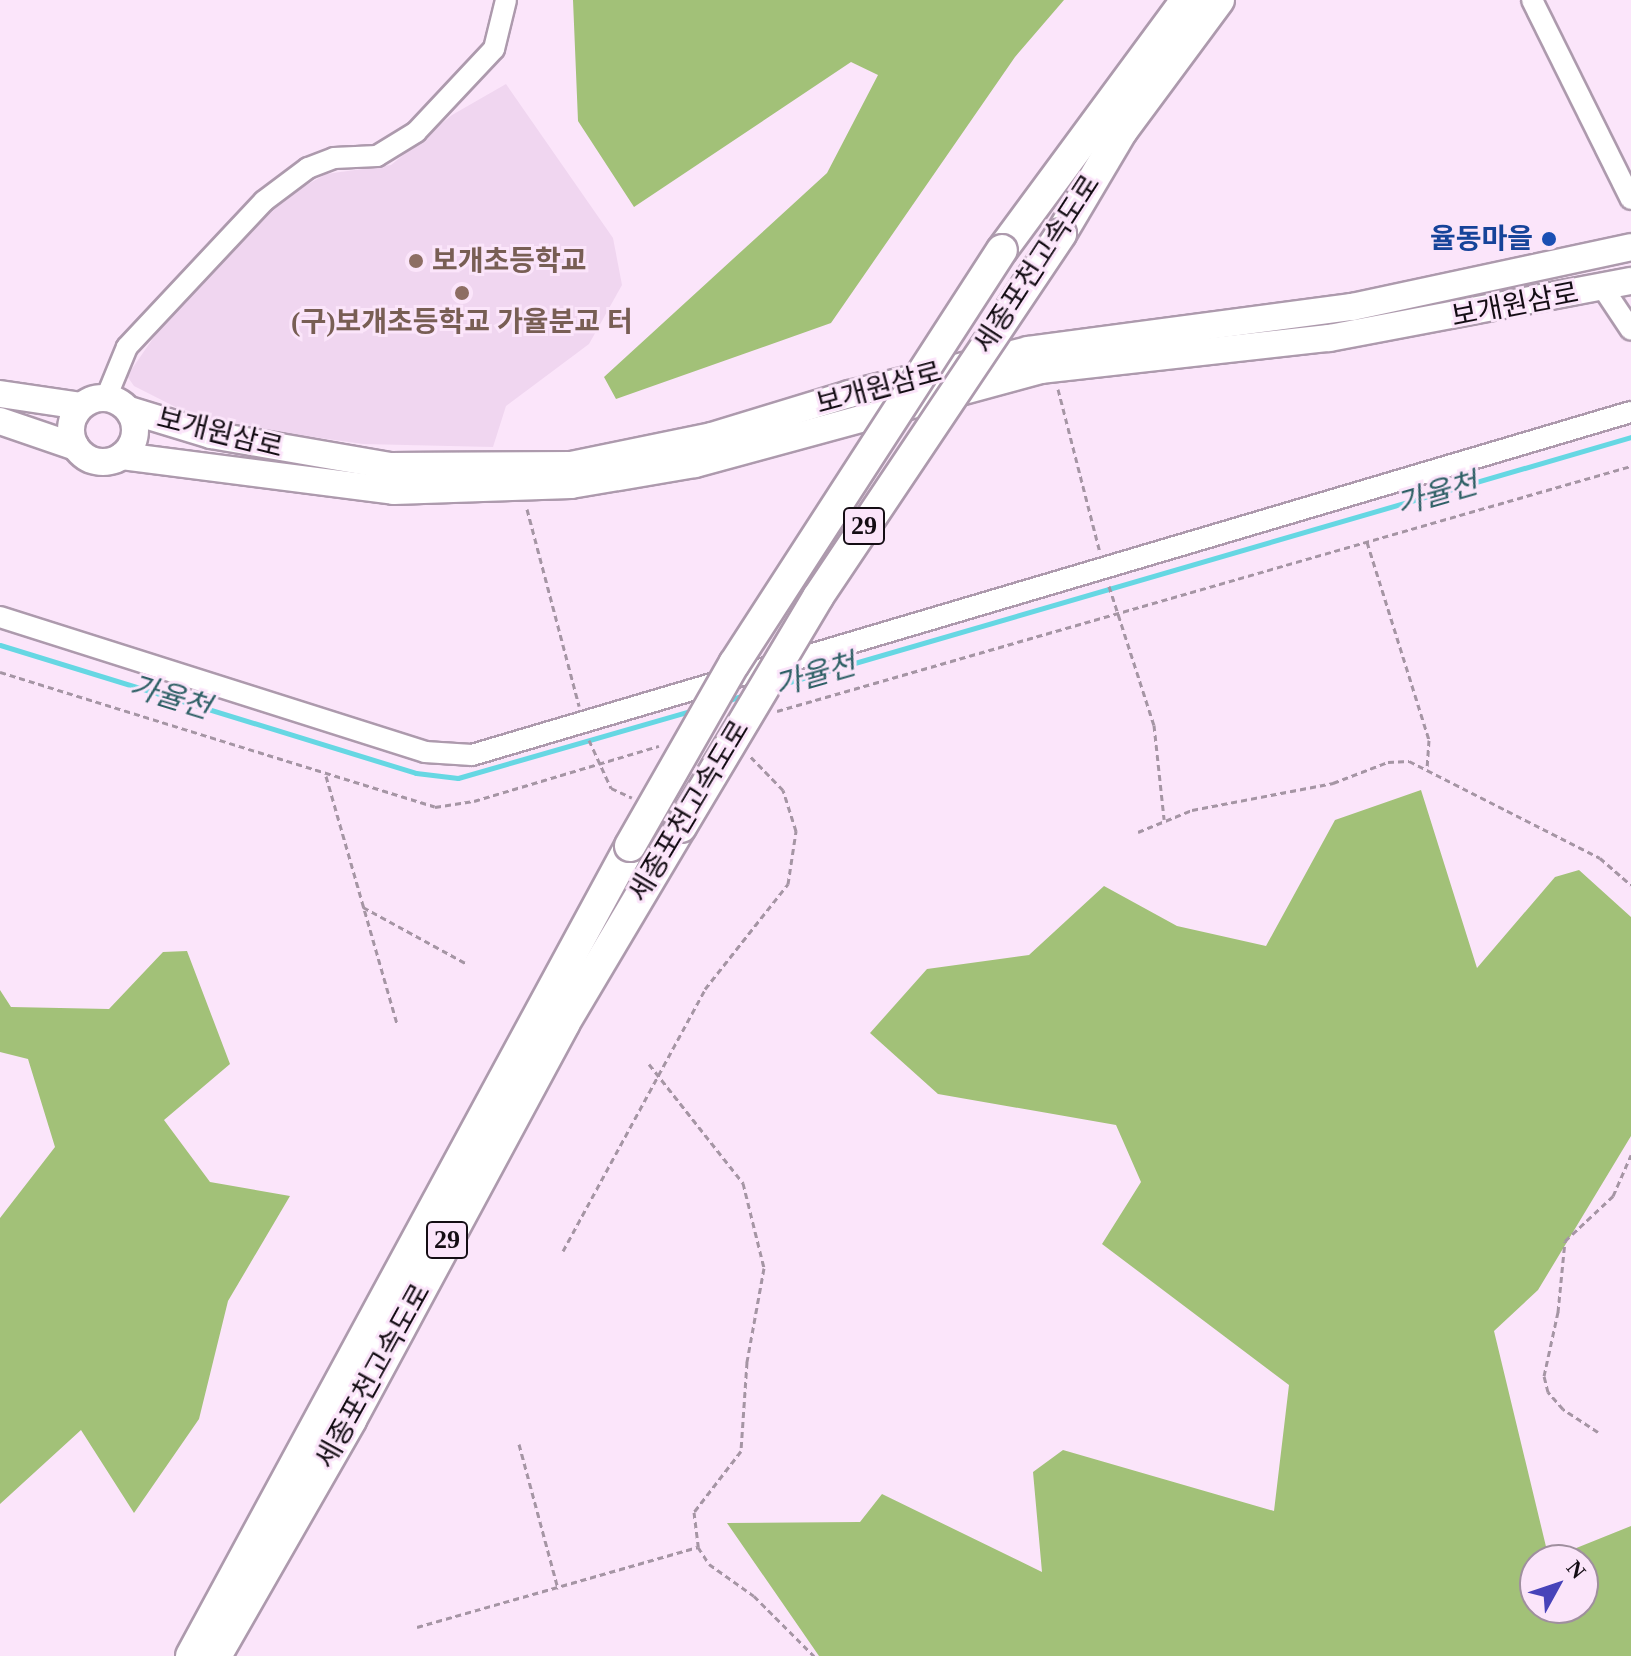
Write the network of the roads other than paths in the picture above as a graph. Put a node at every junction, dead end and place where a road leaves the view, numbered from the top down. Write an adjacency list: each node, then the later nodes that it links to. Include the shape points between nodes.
1 (506, 0): 11 (street, via 494,49 416,132 377,156 334,158 308,168 264,201 127,347)
2 (1186, 0): 18 (highway, 세종포천고속도로 / 29, bridge, via 1002,250 742,652 630,846)
3 (1219, 0): 19 (highway, 세종포천고속도로 / 29, bridge, via 1122,131 1061,234 811,607 571,1010 351,1420)
4 (1532, 0): 5 (street)
5 (1631, 199)
6 (1631, 247): 11 (main road, 보개원삼로, via 1352,307 1028,350 849,394 712,436 571,465 519,469 377,464 211,435)
7 (1631, 281): 8 (main road, 보개원삼로)
8 (1603, 288): 9 (street); 16 (main road, 보개원삼로, via 1329,338 1053,368 636,477 524,489 381,490)
9 (1631, 330)
10 (0, 394): 12 (main road)
11 (117, 404): 12 (main road); 16 (main road, via 134,439)
12 (80, 406): 15 (main road, via 70,426)
13 (1631, 412): 17 (street, via 584,725 451,757)
14 (0, 421): 15 (main road)
15 (76, 447): 16 (main road, via 93,461)
16 (122, 456)
17 (0, 617)
18 (191, 1656)
19 (216, 1656)

